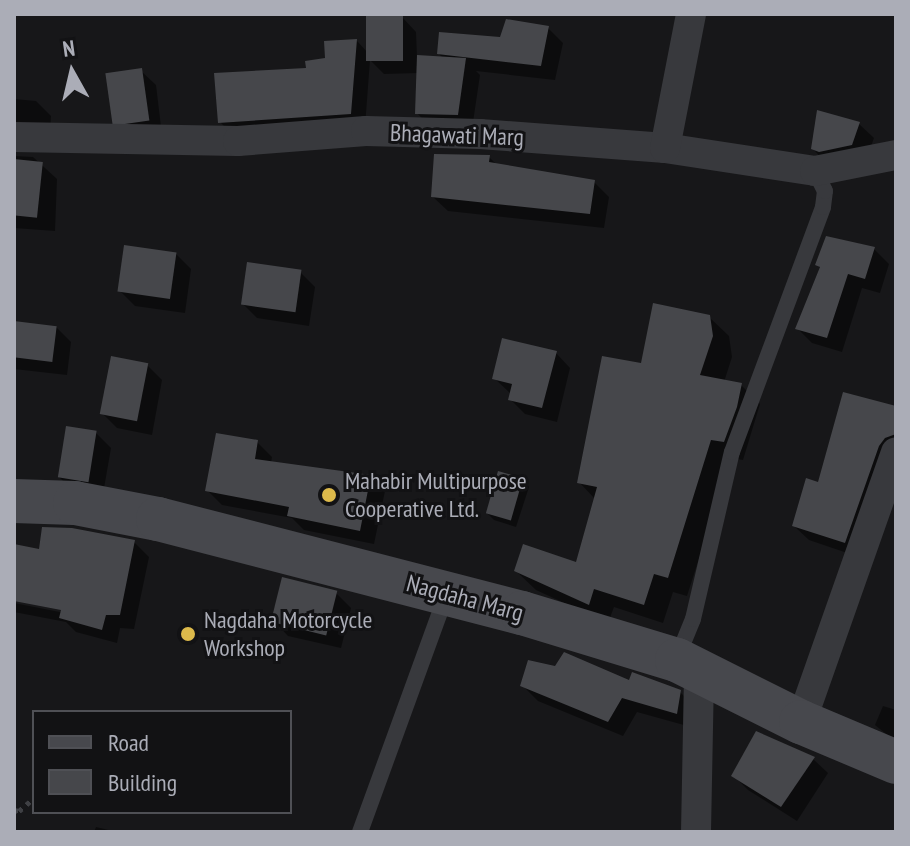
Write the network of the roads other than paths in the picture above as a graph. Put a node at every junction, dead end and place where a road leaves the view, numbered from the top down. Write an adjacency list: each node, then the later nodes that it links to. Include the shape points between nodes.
1 (691, 14): 3 (street)
2 (14, 137): 3 (street, Bhagawati Marg, via 238,141 381,132)
3 (665, 148): 5 (street, Bhagawati Marg)
4 (896, 155): 5 (street, Bhagawati Marg)
5 (815, 171): 9 (lane, via 825,191 823,207 732,452 693,619)
6 (896, 452): 10 (street)
7 (14, 501): 8 (street, Nagdaha Marg, via 75,503 158,519)
8 (448, 592): 9 (street, Nagdaha Marg); 12 (lane)
9 (688, 665): 10 (street, Nagdaha Marg); 13 (street)
10 (801, 722): 11 (street, Nagdaha Marg)
11 (896, 762)
12 (360, 832)
13 (696, 832)

